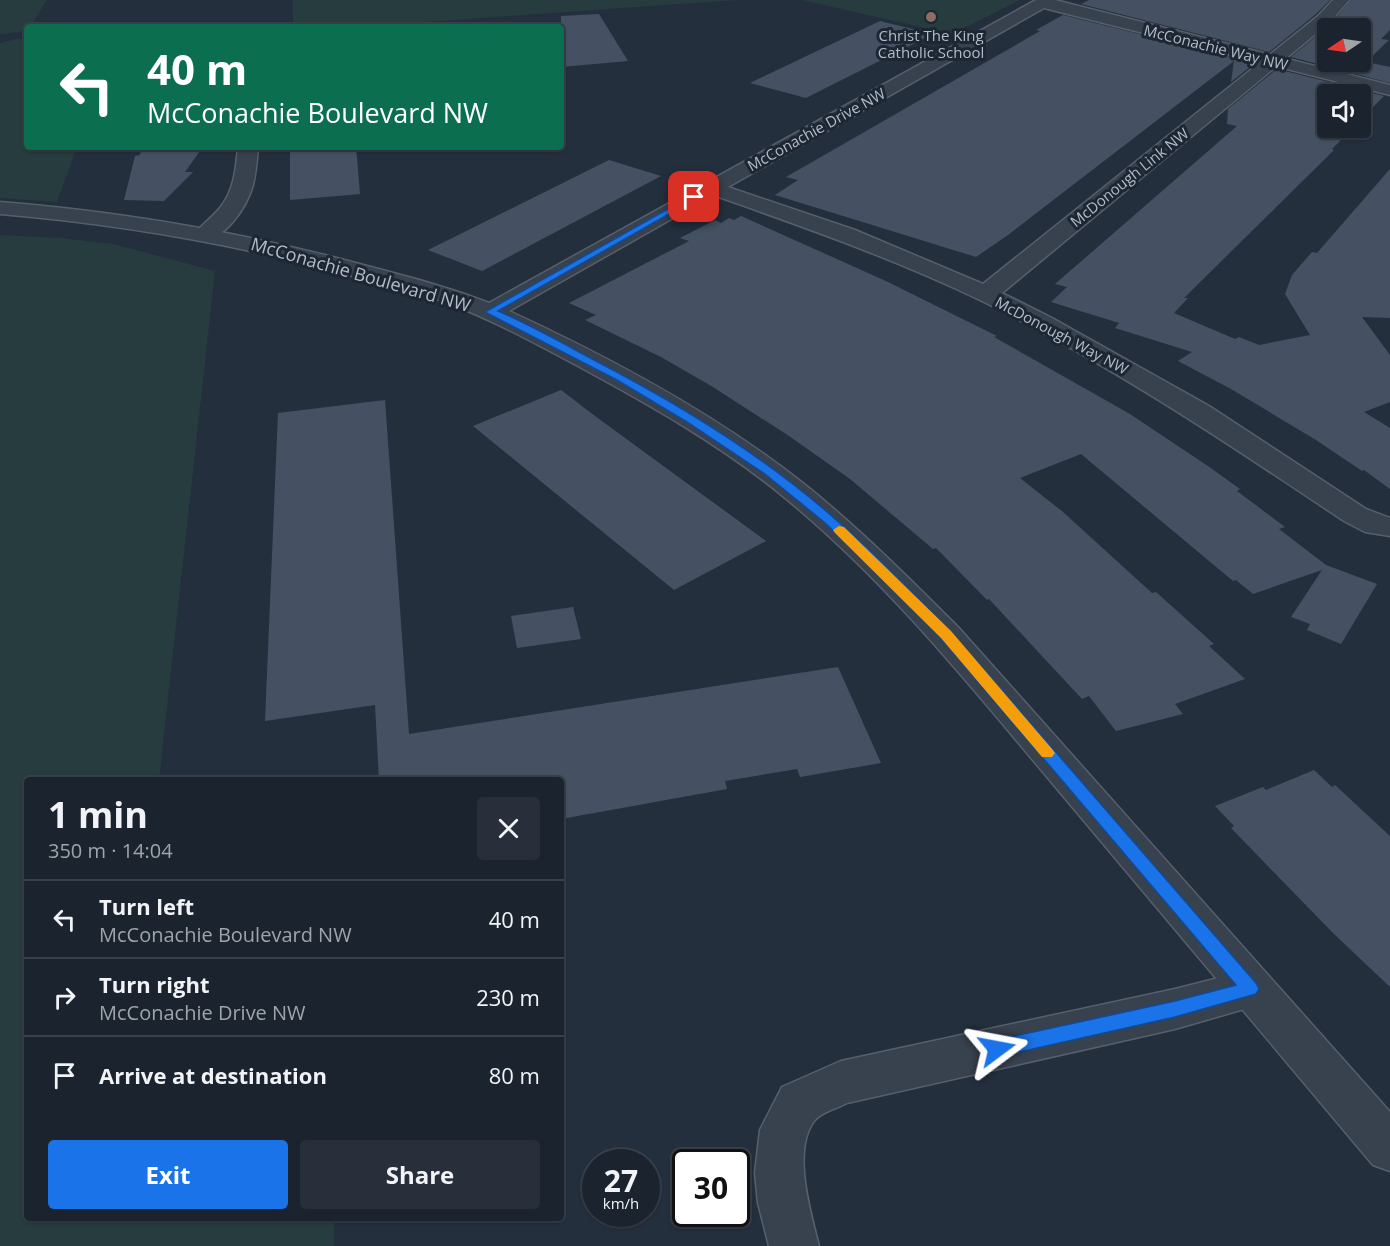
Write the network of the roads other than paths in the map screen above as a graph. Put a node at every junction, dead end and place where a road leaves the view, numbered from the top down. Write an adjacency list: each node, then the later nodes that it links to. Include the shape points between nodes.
1 (1341, 0): 3 (street, McDonough Link NW)
2 (1045, 1): 3 (street, McConachie Way NW); 6 (street, McConachie Drive NW)
3 (1273, 61): 4 (street, McConachie Way NW); 9 (street, McDonough Link NW)
4 (1390, 90)
5 (248, 150): 8 (street, via 239,196 224,218)
6 (711, 188): 9 (street, McDonough Way NW, via 827,228); 10 (street, McConachie Drive NW)
7 (0, 208): 8 (street, McConachie Boulevard NW)
8 (207, 233): 10 (street, McConachie Boulevard NW, via 340,265)
9 (986, 294): 11 (street, McDonough Way NW, via 1190,407 1355,515)
10 (490, 312): 12 (street, McConachie Boulevard NW, via 621,378 691,420 769,471 828,519 946,635)
11 (1390, 527)
12 (1250, 989): 13 (street, McConachie Boulevard NW); 14 (street, via 841,1083 799,1103 784,1130 780,1173)
13 (1390, 1148)
14 (794, 1246)

